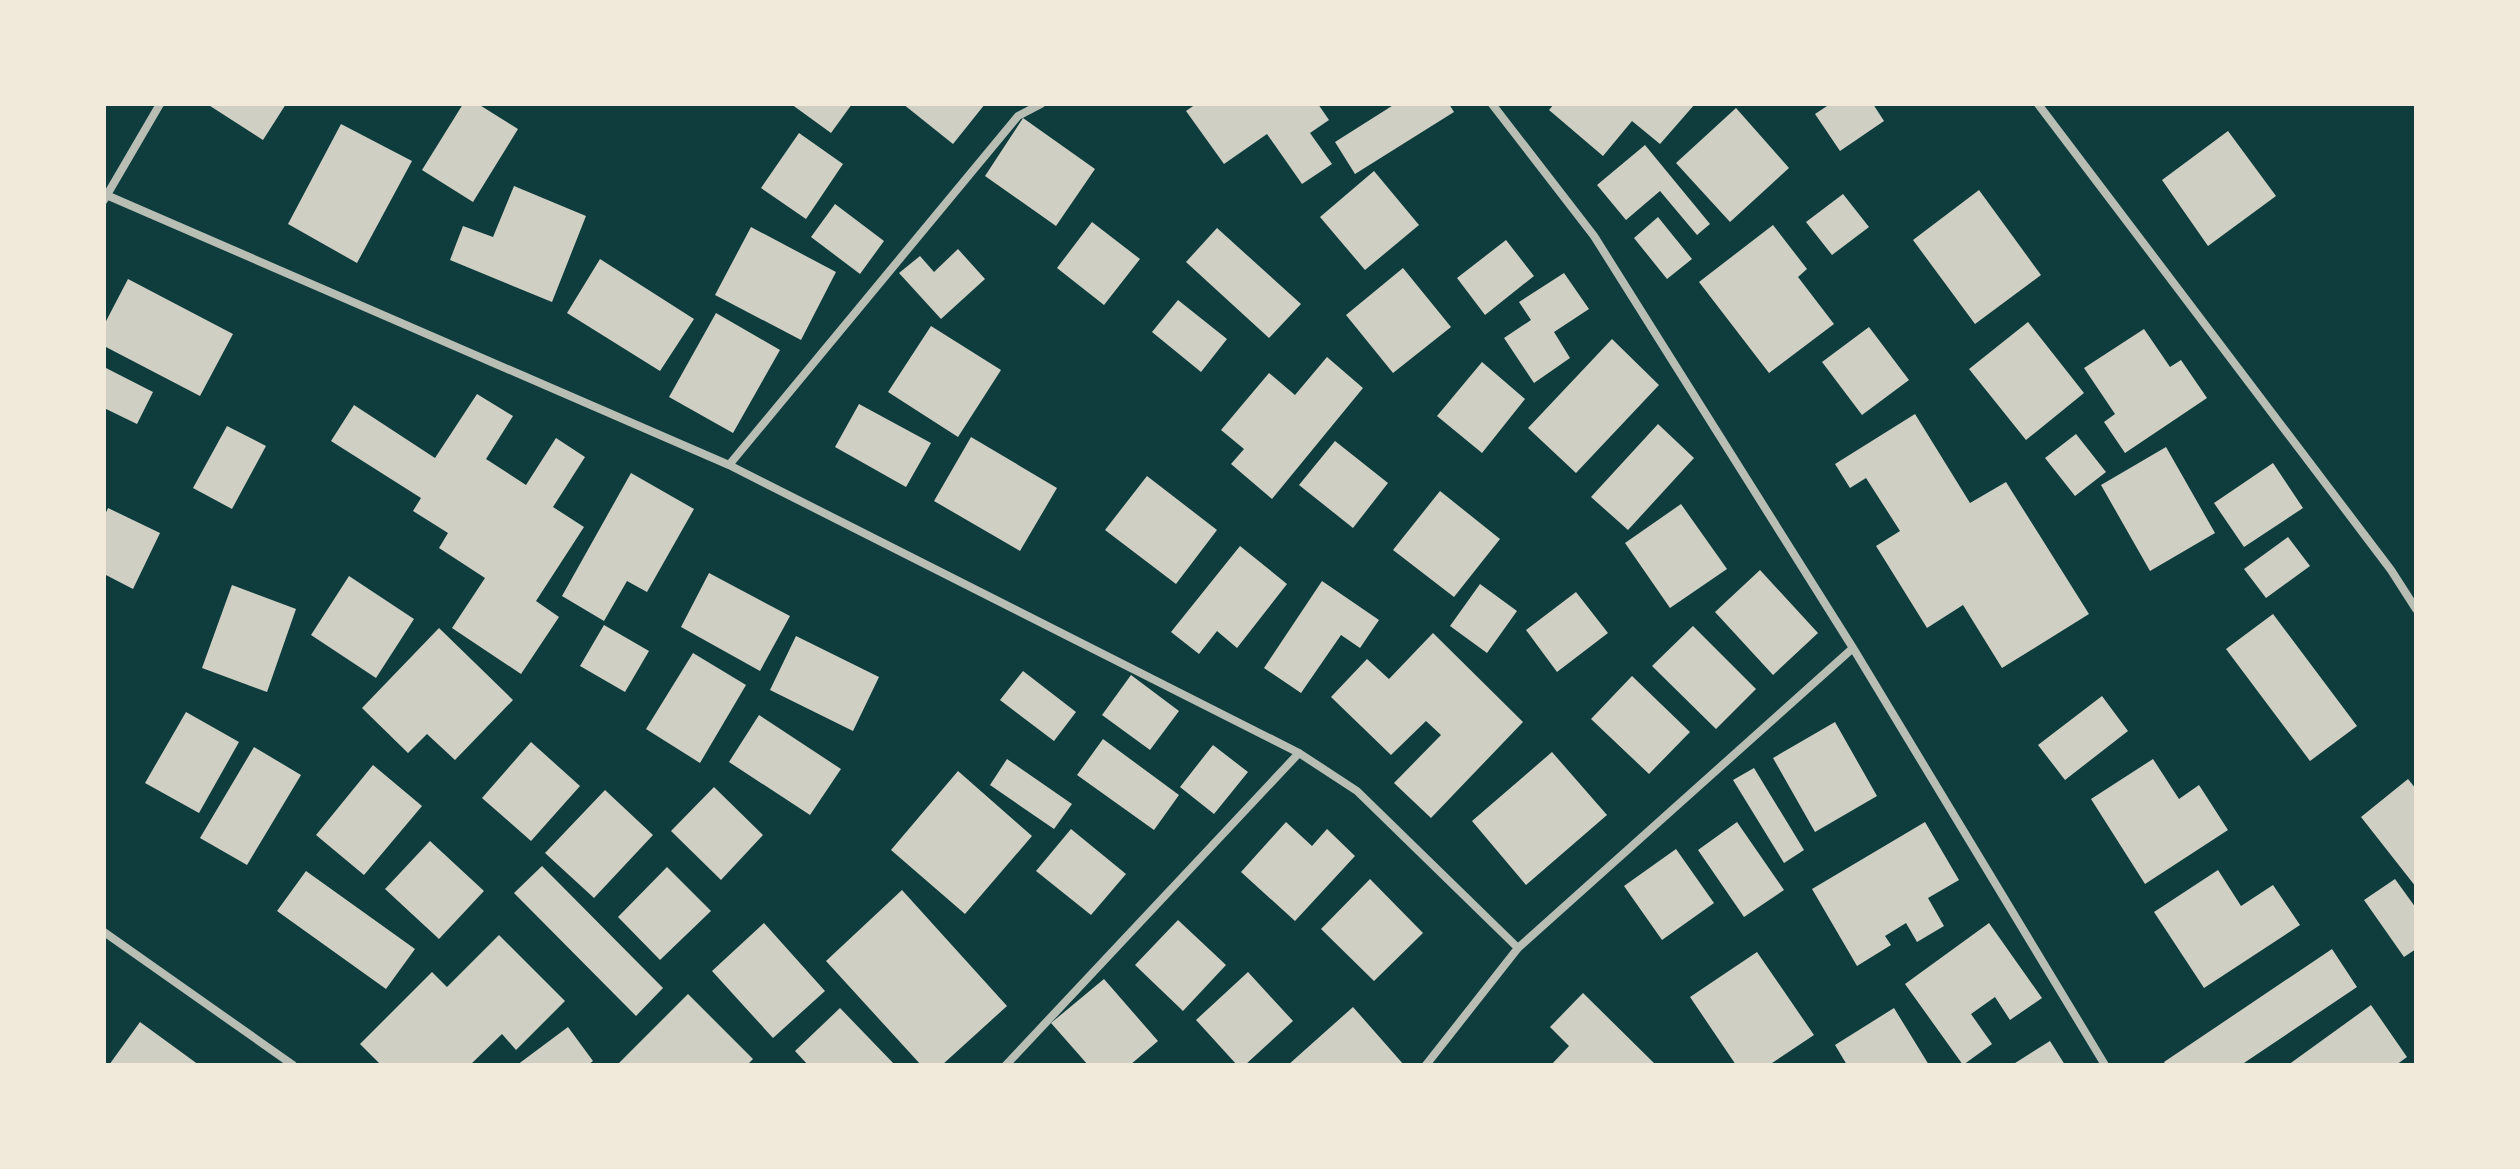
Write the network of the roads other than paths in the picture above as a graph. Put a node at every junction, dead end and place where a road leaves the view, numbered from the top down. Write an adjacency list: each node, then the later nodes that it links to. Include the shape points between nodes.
1 (160, 104): 5 (street)
2 (1041, 104): 6 (street, via 1018,116)
3 (1492, 104): 8 (street, via 1594,236)
4 (2038, 104): 7 (street)
5 (105, 196): 6 (street)
6 (729, 465): 9 (street)
7 (2416, 609)
8 (1853, 648): 11 (street); 15 (street)
9 (1299, 753): 11 (street, via 1357,791); 13 (street)
10 (104, 932): 12 (street)
11 (1518, 948): 14 (street)
12 (293, 1065)
13 (1006, 1065)
14 (1426, 1065)
15 (2105, 1065)

